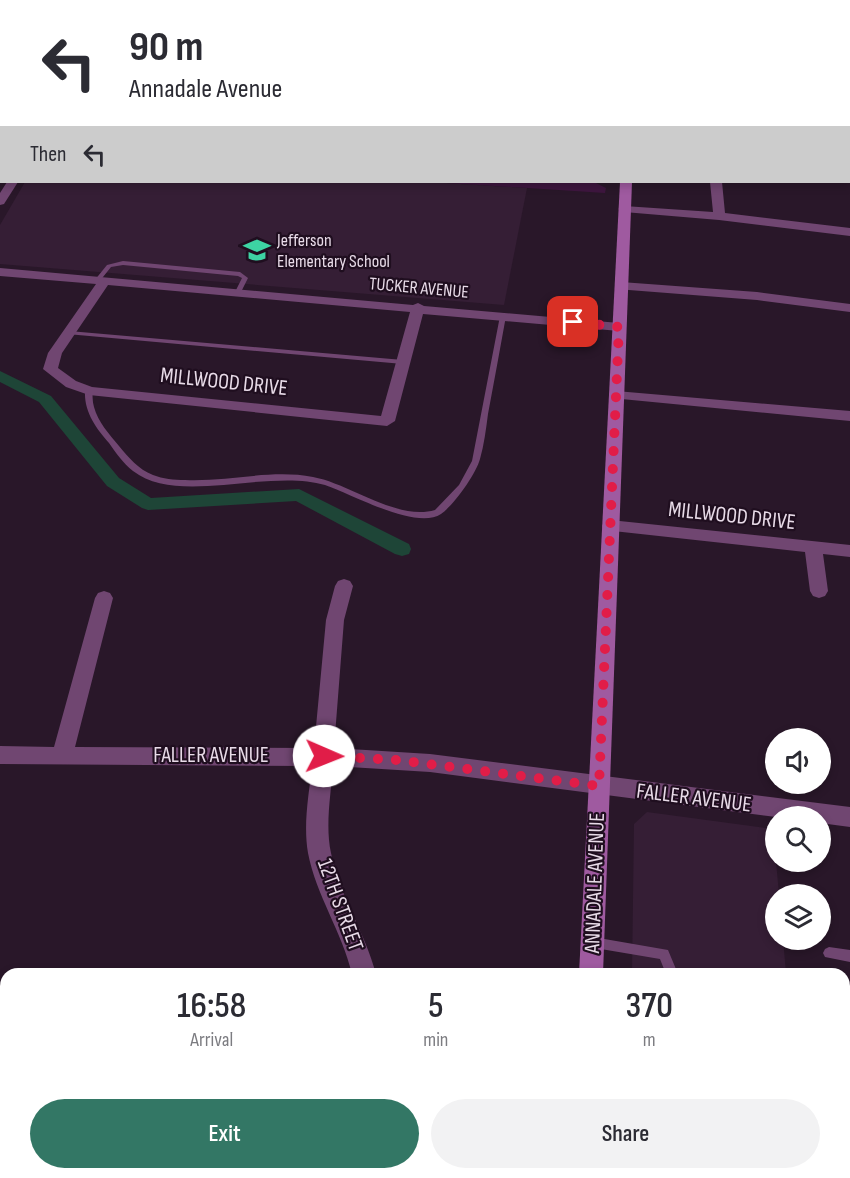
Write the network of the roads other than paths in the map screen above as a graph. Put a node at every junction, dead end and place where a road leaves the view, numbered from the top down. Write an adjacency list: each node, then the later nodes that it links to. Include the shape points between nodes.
1 (11, 183): 4 (street)
2 (626, 183): 5 (street, ANNADALE AVENUE)
3 (716, 183): 6 (street)
4 (0, 202)
5 (624, 209): 6 (street); 10 (street, ANNADALE AVENUE)
6 (719, 216): 7 (street)
7 (850, 232)
8 (0, 272): 9 (street, TUCKER AVENUE)
9 (101, 281): 11 (street, TUCKER AVENUE); 11 (lane, via 109,266 123,263 240,274 245,278); 16 (street, MILLWOOD DRIVE)
10 (621, 286): 13 (street, via 767,297); 15 (street, ANNADALE AVENUE)
11 (238, 292): 12 (street, TUCKER AVENUE)
12 (418, 307): 14 (street, TUCKER AVENUE); 17 (street, MILLWOOD DRIVE)
13 (850, 308)
14 (503, 316): 15 (street, TUCKER AVENUE); 18 (lane, via 476,461 462,487 433,514 399,512 312,478 154,480 137,471 101,428 91,412)
15 (619, 327): 19 (street, ANNADALE AVENUE)
16 (69, 333): 17 (lane); 18 (street, MILLWOOD DRIVE, via 55,353 50,369)
17 (403, 362): 18 (street, MILLWOOD DRIVE, via 387,421)
18 (89, 391)
19 (616, 395): 20 (street); 21 (street, ANNADALE AVENUE)
20 (850, 416)
21 (610, 526): 22 (street, MILLWOOD DRIVE); 30 (street, ANNADALE AVENUE)
22 (813, 547): 23 (street, MILLWOOD DRIVE); 25 (street)
23 (850, 551)
24 (344, 586): 29 (street, 12TH STREET, via 335,620)
25 (819, 591)
26 (104, 598): 28 (street)
27 (0, 755): 28 (street, FALLER AVENUE)
28 (62, 755): 29 (street, FALLER AVENUE)
29 (324, 756): 30 (street, FALLER AVENUE, via 397,760); 35 (street, 12TH STREET, via 317,827 320,855 354,937)
30 (599, 786): 31 (street, FALLER AVENUE); 32 (street, ANNADALE AVENUE)
31 (850, 817)
32 (592, 943): 36 (street, ANNADALE AVENUE); 37 (lane, via 664,954)
33 (829, 953): 34 (lane)
34 (850, 957)
35 (362, 968)
36 (591, 968)
37 (670, 968)

